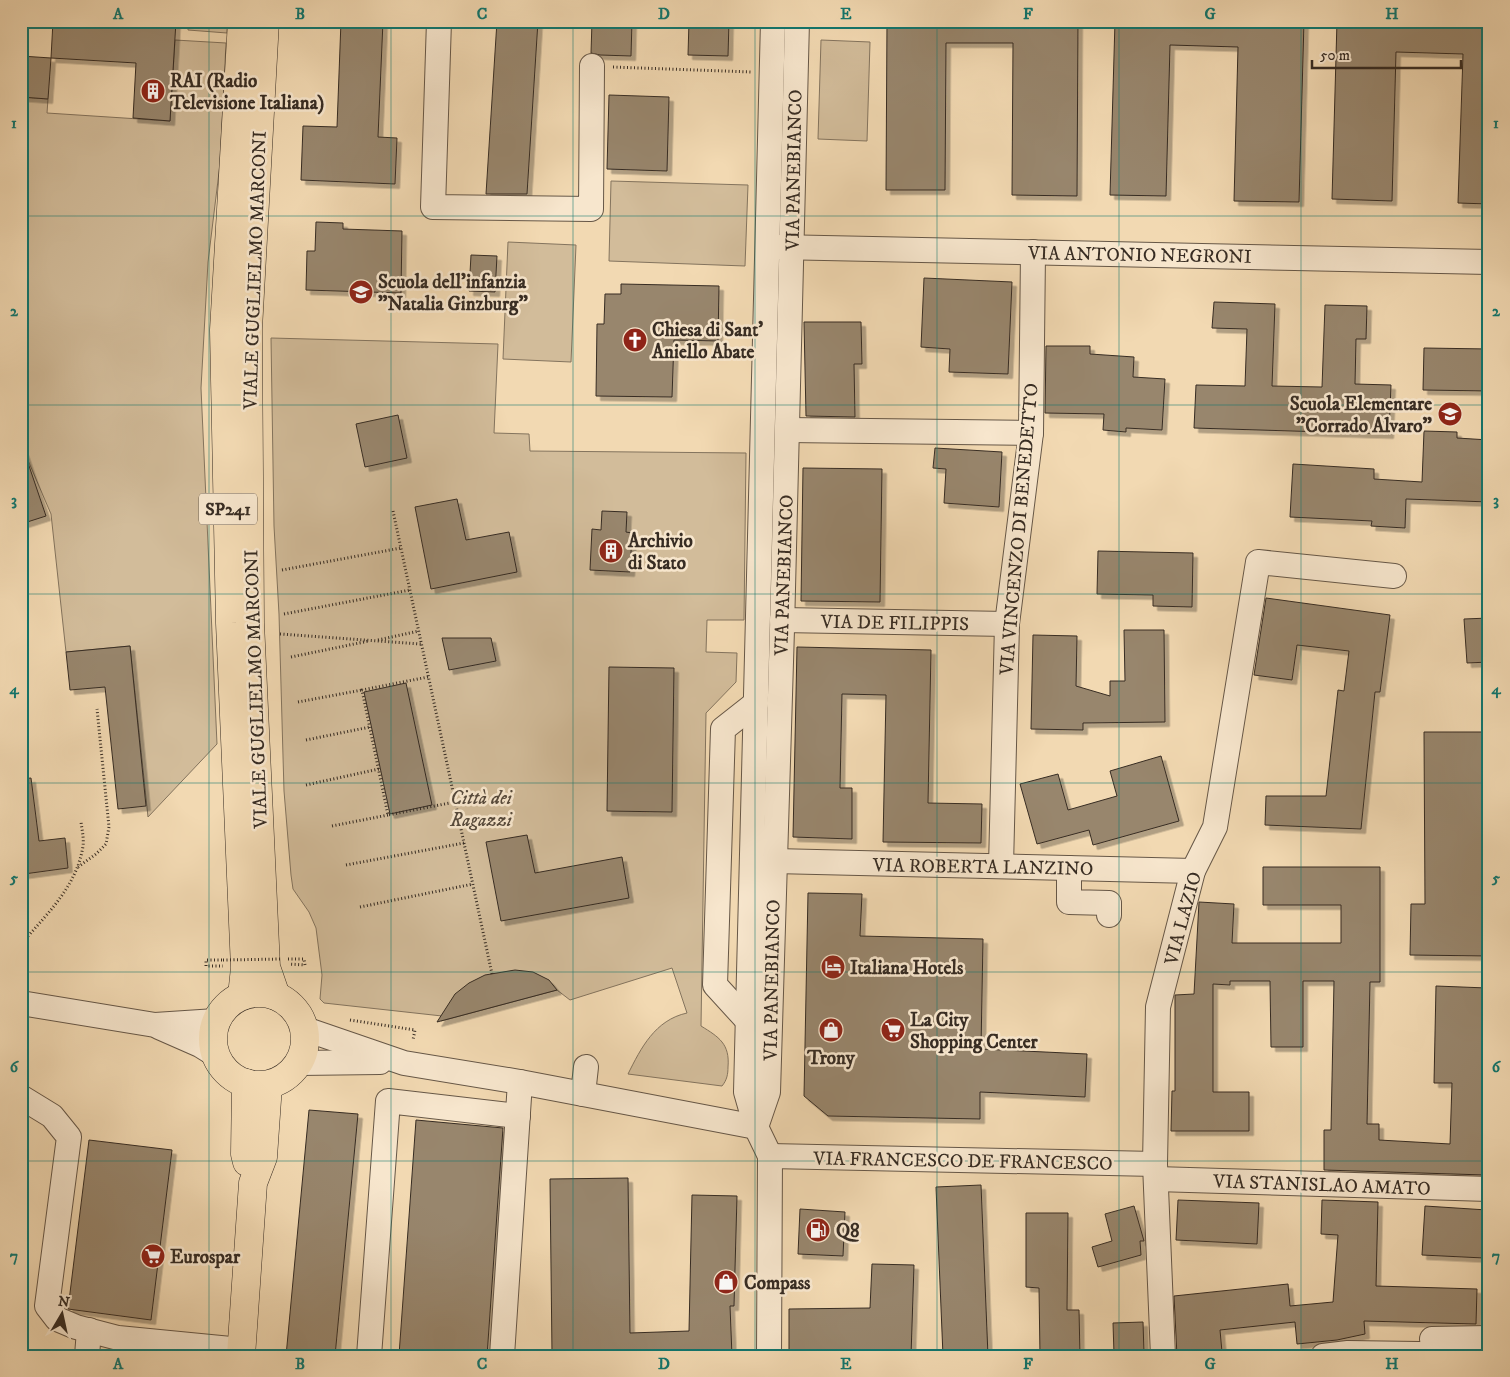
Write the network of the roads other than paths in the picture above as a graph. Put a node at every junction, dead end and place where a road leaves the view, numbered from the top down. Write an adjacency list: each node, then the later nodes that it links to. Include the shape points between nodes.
1 (242, 21): 22 (main road, VIALE GUGLIELMO MARCONI / SP241, via 224,330 230,623 245,968)
2 (265, 21): 23 (main road, VIALE GUGLIELMO MARCONI, via 248,329 250,613 266,966)
3 (439, 21): 6 (street, via 433,207 590,209)
4 (773, 21): 7 (street, VIA PANEBIANCO)
5 (797, 21): 8 (street, VIA PANEBIANCO)
6 (592, 66)
7 (768, 246): 8 (street, VIA ANTONIO NEGRONI); 16 (street, VIA PANEBIANCO, via 754,405)
8 (792, 247): 9 (street, VIA ANTONIO NEGRONI); 11 (street, VIA PANEBIANCO)
9 (1033, 252): 10 (street, VIA ANTONIO NEGRONI); 12 (street, VIA VINCENZO DI BENEDETTO)
10 (1489, 262)
11 (787, 430): 12 (street); 14 (street, VIA PANEBIANCO)
12 (1031, 433): 15 (street, VIA VINCENZO DI BENEDETTO)
13 (1394, 576): 20 (street, VIA LAZIO, via 1258,562 1215,827)
14 (782, 620): 15 (street, VIA DE FILIPPIS); 17 (street, VIA PANEBIANCO)
15 (1007, 624): 18 (street, VIA VINCENZO DI BENEDETTO)
16 (756, 703): 25 (street, VIA PANEBIANCO); 25 (street, via 723,729 715,985)
17 (774, 861): 18 (street, VIA ROBERTA LANZINO); 38 (street, VIA PANEBIANCO, via 768,1092)
18 (1001, 866): 19 (street, VIA ROBERTA LANZINO)
19 (1070, 868): 20 (street, VIA ROBERTA LANZINO); 21 (street, via 1069,902 1109,903)
20 (1192, 871): 40 (street, VIA LAZIO, via 1158,1007)
21 (1109, 915)
22 (242, 996): 23 (main road, via 265,993); 26 (main road, via 231,1002)
23 (276, 996): 28 (main road, via 294,1009)
24 (21, 1003): 27 (street)
25 (747, 1020): 38 (street, VIA PANEBIANCO, via 746,1092)
26 (216, 1021): 27 (street); 29 (main road, via 213,1032)
27 (155, 1025): 29 (street)
28 (305, 1029): 30 (main road, via 306,1041); 31 (street)
29 (216, 1055): 34 (main road, via 223,1068 234,1077)
30 (299, 1063): 31 (street); 34 (main road, via 280,1081)
31 (404, 1063): 33 (street)
32 (586, 1067): 35 (street)
33 (520, 1082): 35 (street); 37 (street)
34 (257, 1084): 44 (main road, via 245,1154 253,1183)
35 (583, 1094): 38 (street)
36 (21, 1097): 42 (street, via 52,1116 69,1137 47,1306 57,1319)
37 (518, 1116): 48 (street, via 388,1101); 49 (street)
38 (756, 1127): 39 (street, VIA PANEBIANCO)
39 (770, 1156): 40 (street, VIA FRANCESCO DE FRANCESCO, via 1113,1158); 50 (street, VIA PANEBIANCO)
40 (1156, 1172): 41 (street, VIA STANISLAO AMATO); 51 (street, VIA LAZIO)
41 (1489, 1189)
42 (89, 1330): 44 (street, via 118,1338 185,1335); 47 (street)
43 (1489, 1338): 45 (street, via 1383,1339)
44 (241, 1353)
45 (1349, 1354): 46 (street); 52 (street)
46 (1489, 1355)
47 (88, 1356)
48 (370, 1356)
49 (502, 1356)
50 (769, 1356)
51 (1163, 1356)
52 (1323, 1356)

